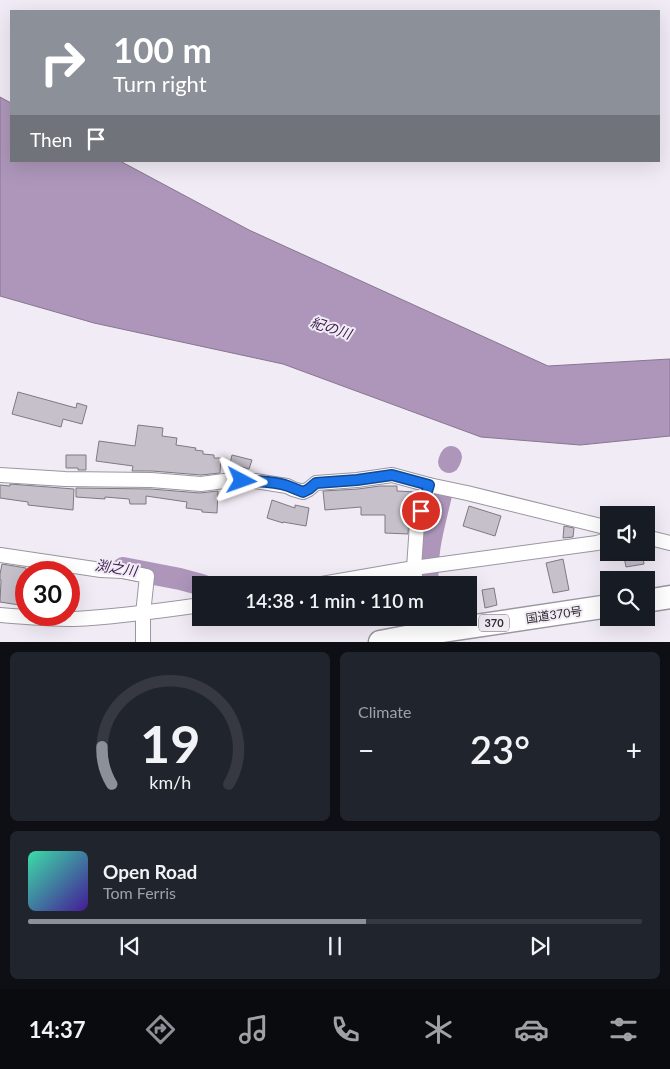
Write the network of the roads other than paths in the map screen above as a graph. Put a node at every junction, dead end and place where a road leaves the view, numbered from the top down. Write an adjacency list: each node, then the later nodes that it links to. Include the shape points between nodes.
1 (0, 475): 2 (street, via 201,484 254,481 303,492 316,483 392,475)
2 (429, 485): 3 (street); 8 (street, via 418,524)
3 (600, 526)
4 (655, 540): 6 (street)
5 (600, 541): 8 (street)
6 (670, 543)
7 (0, 555): 15 (street, via 147,576)
8 (418, 567): 9 (street); 10 (street)
9 (367, 576)
10 (417, 576)
11 (670, 598): 12 (highway)
12 (655, 600)
13 (192, 606): 15 (street)
14 (600, 607): 17 (highway, 国道370号 / 370)
15 (144, 614): 16 (street, via 72,619); 18 (street)
16 (0, 615)
17 (421, 631): 19 (highway, 国道370号 / 370)
18 (143, 642)
19 (380, 642)

